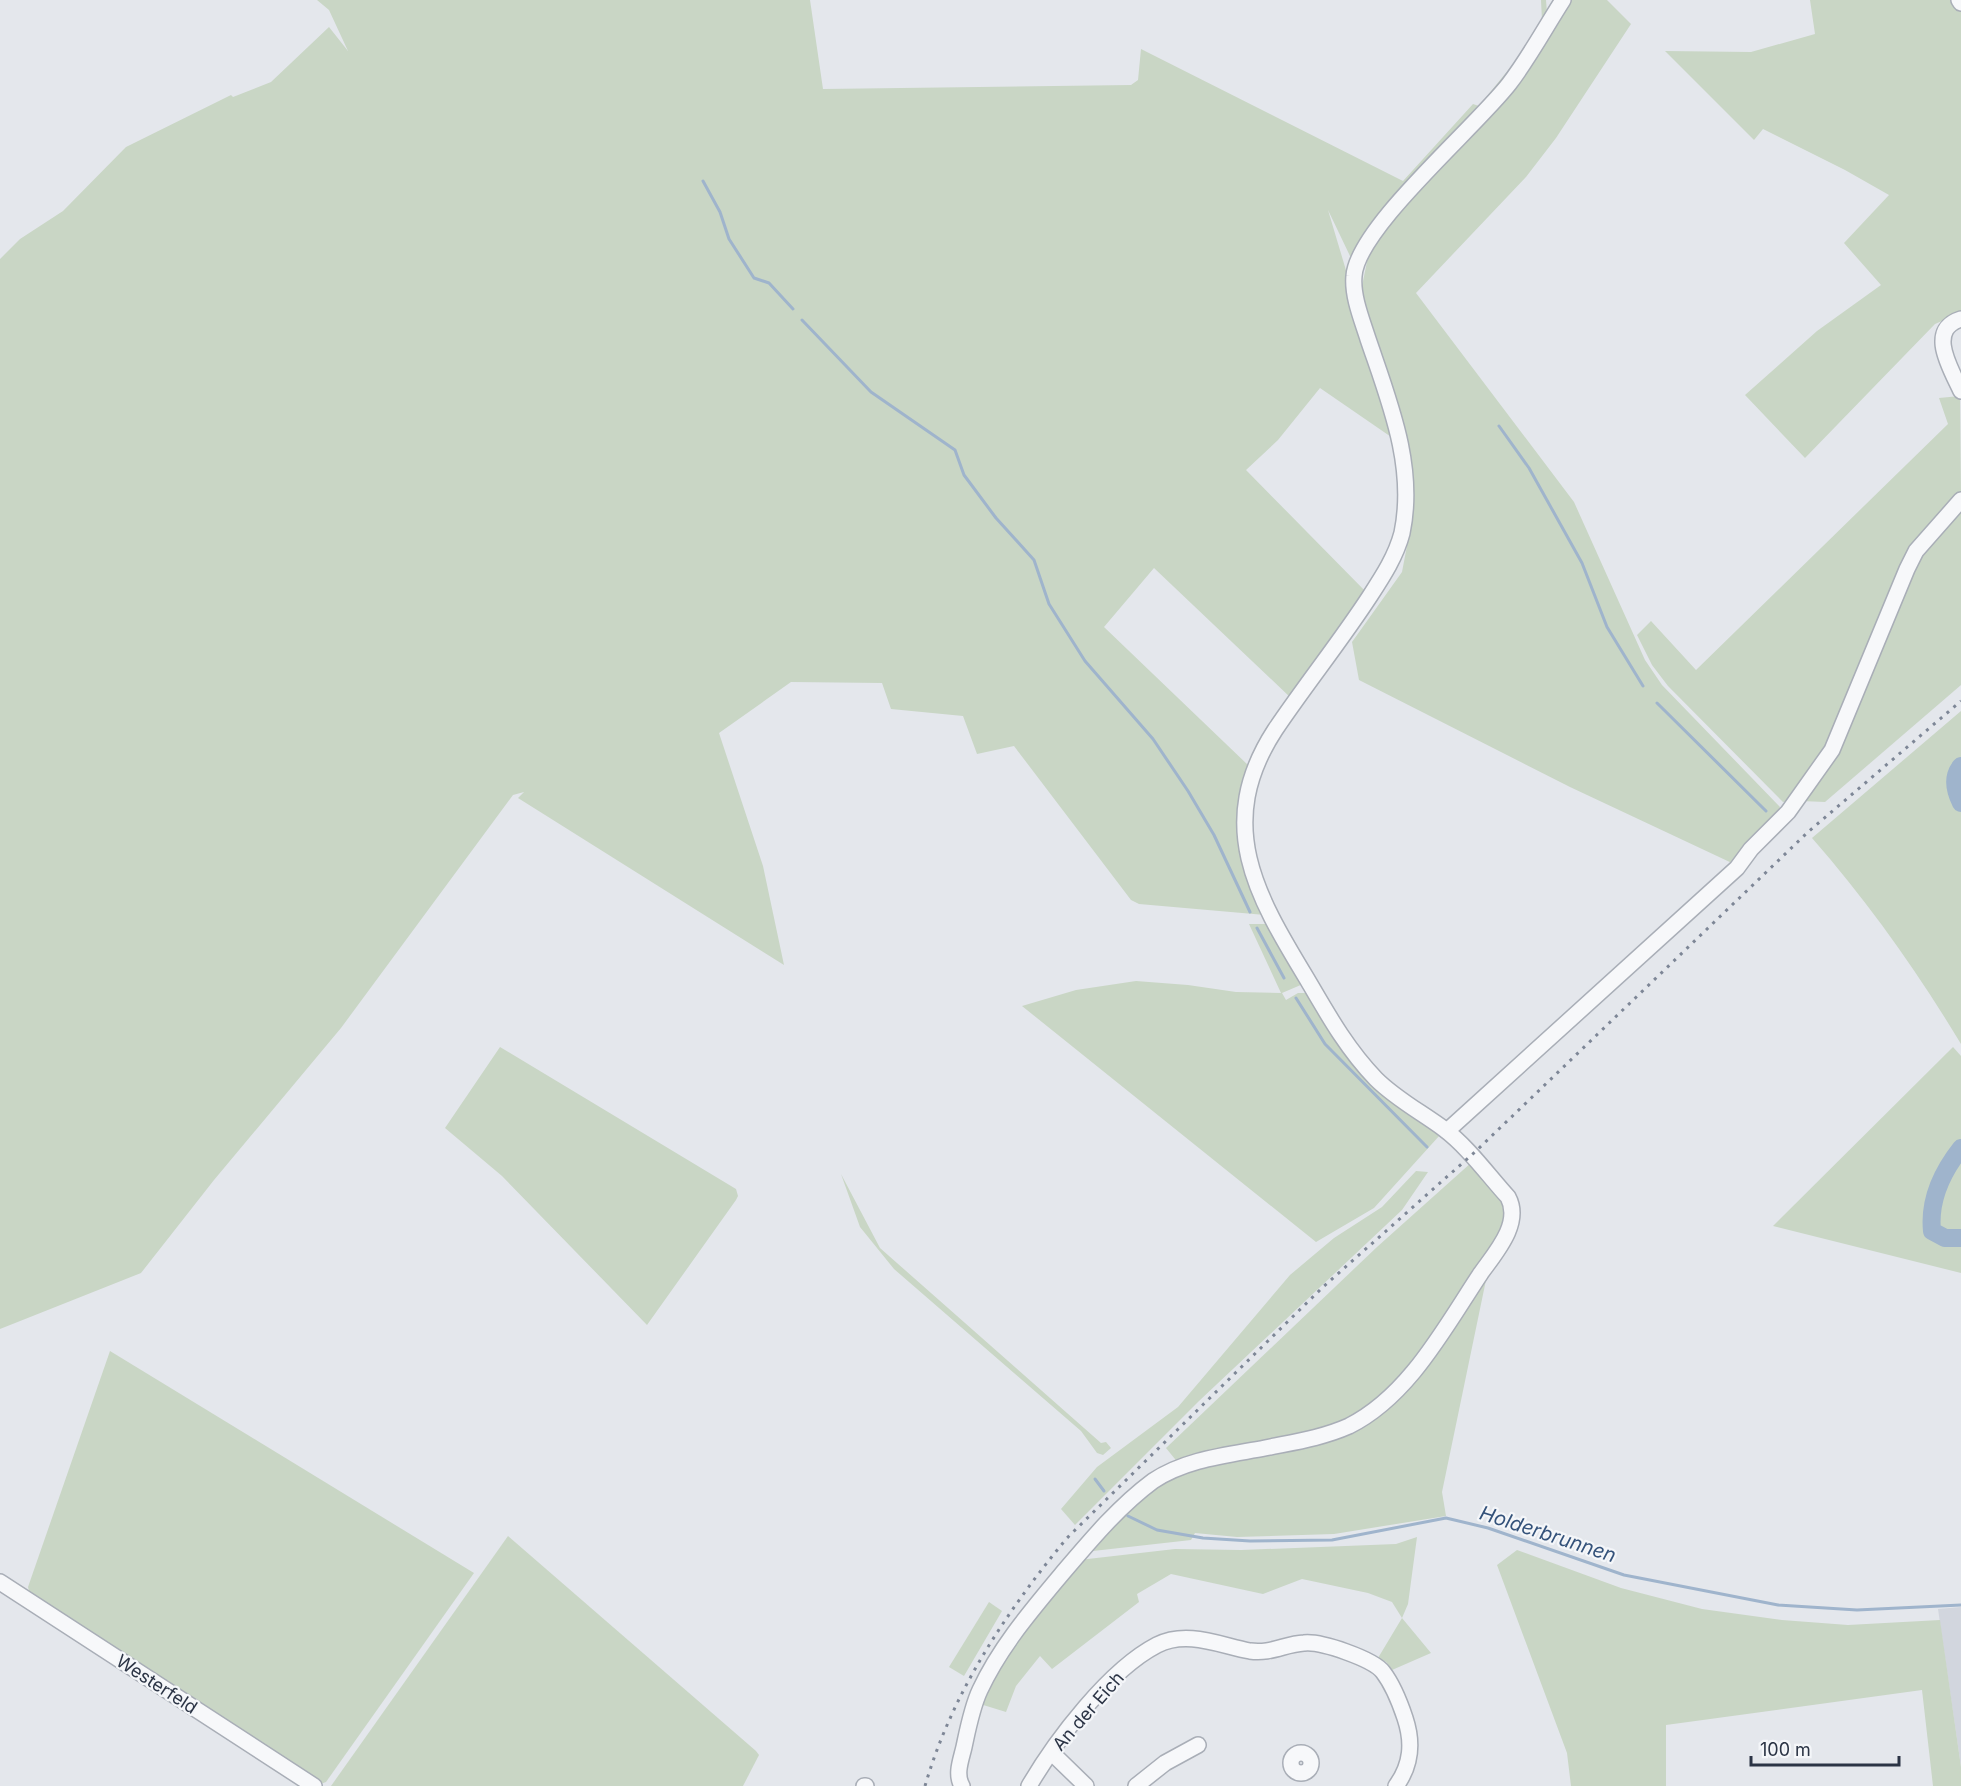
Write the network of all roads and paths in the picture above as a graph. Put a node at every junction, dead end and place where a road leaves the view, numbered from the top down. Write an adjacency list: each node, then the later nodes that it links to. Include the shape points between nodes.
1 (1549, 0): 3 (street)
2 (1563, 0): 3 (street)
3 (1551, 19): 7 (street, via 1509,84 1380,223 1354,275 1359,310 1397,427 1404,463 1406,498 1401,536 1386,571 1350,627 1275,730 1257,761 1245,804 1245,850 1271,919 1349,1050 1410,1108)
4 (1961, 319): 5 (street, via 1946,329 1942,349)
5 (1961, 391)
6 (1961, 500): 7 (street, via 1916,551 1832,750 1788,812 1737,868)
7 (1447, 1131): 11 (street, via 1508,1197 1513,1215 1499,1248 1395,1393 1349,1425 1313,1438 1179,1467 1153,1481 1131,1500 1022,1622 990,1671 979,1693)
8 (0, 1582): 12 (street, Westerfeld)
9 (1198, 1745): 15 (street, via 1165,1763)
10 (1052, 1753): 13 (street, An der Eich); 14 (street); 16 (street, An der Eich, via 1116,1674 1157,1645 1194,1638 1252,1651 1320,1644 1371,1662 1383,1671 1390,1684 1410,1733 1412,1751)
11 (957, 1784)
12 (314, 1786)
13 (1029, 1786)
14 (1086, 1786)
15 (1136, 1786)
16 (1395, 1786)

